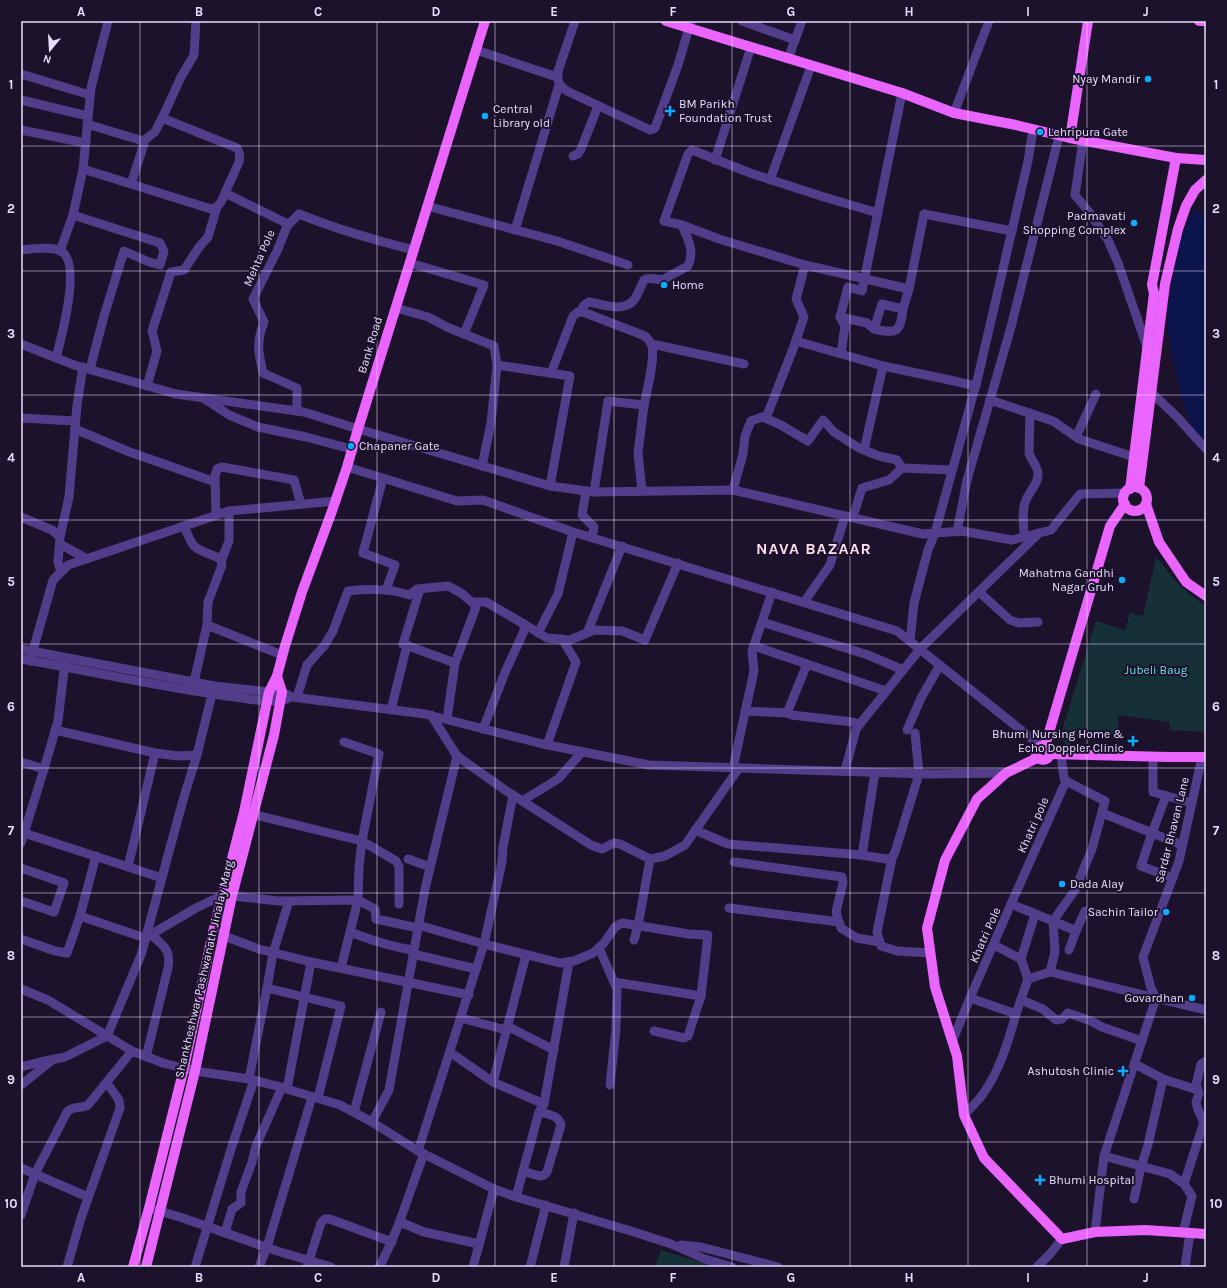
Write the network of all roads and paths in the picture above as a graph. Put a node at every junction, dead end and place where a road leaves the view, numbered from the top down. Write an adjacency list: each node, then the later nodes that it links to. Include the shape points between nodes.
1 (108, 21): 22 (street)
2 (196, 21): 26 (street, via 194,55)
3 (485, 21): 16 (main road, Bank Road)
4 (575, 21): 20 (street, via 558,71)
5 (666, 21): 12 (main road)
6 (742, 21): 13 (street)
7 (802, 21): 14 (street)
8 (989, 21): 25 (street)
9 (1088, 21): 30 (main road)
10 (1199, 21): 11 (main road)
11 (1206, 21)
12 (689, 24): 15 (main road); 24 (street, via 678,65 655,128 650,130)
13 (760, 24): 14 (street)
14 (795, 40): 17 (street)
15 (752, 48): 17 (main road); 36 (street)
16 (476, 50): 20 (street); 43 (main road, Bank Road)
17 (788, 59): 18 (main road)
18 (812, 66): 21 (main road); 39 (street)
19 (21, 74): 22 (street)
20 (558, 81): 24 (street, via 567,91); 49 (street)
21 (902, 93): 25 (main road); 45 (street)
22 (90, 95): 27 (street)
23 (21, 100): 27 (street)
24 (598, 106): 34 (street, via 581,149)
25 (954, 113): 29 (main road)
26 (162, 118): 32 (street, via 155,132); 42 (street, via 237,148 239,162)
27 (87, 120): 32 (street); 33 (street)
28 (21, 130): 33 (street)
29 (1033, 130): 30 (main road); 50 (street)
30 (1065, 137): 31 (main road); 81 (street)
31 (1083, 140): 35 (main road); 68 (street, via 1075,195 1108,240)
32 (144, 141): 41 (street)
33 (86, 143): 38 (street)
34 (573, 156)
35 (1176, 158): 37 (main road); 68 (main road, via 1152,286 1154,293)
36 (715, 160): 39 (street); 48 (street, via 692,150 688,154 664,221)
37 (1206, 160)
38 (83, 169): 41 (street); 46 (street)
39 (770, 180): 45 (street)
40 (1206, 180): 78 (main road, via 1190,197 1178,229 1165,284)
41 (131, 184): 44 (street, via 211,209)
42 (225, 193): 44 (street); 47 (street)
43 (427, 206): 49 (street); 52 (main road, Bank Road)
44 (217, 207): 76 (street, via 208,237 184,270 171,272 152,331 157,351)
45 (878, 213): 57 (street)
46 (73, 215): 53 (street); 74 (street, via 160,243 164,251 160,265 124,251)
47 (288, 224): 52 (street, Mehta Pole, via 299,214 328,226); 83 (street, Mehta Pole, via 253,299 264,322 259,336 258,351 263,373 297,388)
48 (682, 225): 56 (street); 61 (street, via 692,255 688,266 664,279 647,278 626,306 589,302 584,304)
49 (515, 230): 55 (street)
50 (1012, 231): 58 (street, via 924,214); 77 (street)
51 (21, 250): 53 (street)
52 (414, 250): 54 (main road, Bank Road)
53 (60, 251): 70 (street, via 68,261 70,276 66,317)
54 (410, 263): 59 (main road, Bank Road); 64 (street, via 484,285)
55 (628, 265)
56 (805, 265): 57 (street); 65 (street, via 796,299 804,317)
57 (865, 279): 58 (street); 62 (street, via 862,291 848,287)
58 (909, 289): 60 (street)
59 (396, 308): 64 (street, via 428,317); 88 (main road, Bank Road)
60 (903, 309): 63 (street, via 899,328 890,332); 63 (street, via 882,304)
61 (581, 312): 67 (street, via 645,336); 75 (street, via 573,316)
62 (840, 316): 63 (street, via 867,323); 69 (street, via 845,326)
63 (874, 330)
64 (464, 334): 72 (street, via 494,346)
65 (796, 341): 69 (street); 86 (street)
66 (21, 344): 70 (street)
67 (652, 344): 71 (street); 82 (street, via 653,354)
68 (1147, 347): 93 (main road)
69 (841, 354): 73 (street)
70 (56, 358): 74 (street)
71 (744, 364)
72 (497, 365): 75 (street); 94 (street, via 491,423)
73 (884, 366): 77 (street); 92 (street)
74 (86, 368): 76 (street); 87 (street)
75 (551, 373): 100 (street, via 570,376)
76 (147, 386): 80 (street, via 176,394)
77 (976, 386): 97 (street)
78 (1151, 392): 91 (street); 102 (main road)
79 (1096, 394): 89 (street)
80 (201, 397): 83 (street); 90 (street, via 230,415 258,427)
81 (990, 400): 84 (street); 115 (street, via 967,480)
82 (644, 405): 103 (street, via 638,453); 104 (street, via 608,401)
83 (296, 410): 88 (street)
84 (1030, 413): 89 (street, via 1053,421); 119 (street, via 1029,453 1038,477 1024,505)
85 (21, 418): 87 (street)
86 (766, 418): 92 (street, via 808,441 823,420 834,432); 101 (street, via 751,421 745,436)
87 (75, 425): 99 (street, via 127,451); 120 (street, via 69,497)
88 (358, 429): 90 (main road, Bank Road); 94 (street)
89 (1076, 437): 93 (street)
90 (352, 449): 95 (main road, Bank Road)
91 (1206, 449)
92 (864, 450): 96 (street, via 897,460)
93 (1134, 457): 102 (main road)
94 (482, 466): 100 (street)
95 (347, 467): 98 (street); 105 (main road, Bank Road)
96 (902, 468): 97 (street); 111 (street, via 889,480 862,488)
97 (952, 470): 116 (street)
98 (383, 478): 114 (street, via 457,501 483,500); 127 (street, via 363,553 394,565)
99 (215, 482): 106 (street, via 217,469 222,467 294,480); 110 (street)
100 (550, 486): 104 (street)
101 (733, 490): 103 (street); 111 (street)
102 (1132, 490): 107 (main road, via 1123,499); 108 (main road, via 1142,490 1146,496); 117 (street, via 1080,494 1051,530)
103 (642, 491): 104 (street)
104 (590, 492): 118 (street, via 582,515 594,527)
105 (336, 501): 106 (street); 146 (main road, Bank Road)
106 (301, 504): 109 (street)
107 (1124, 504): 108 (main road, via 1130,510 1138,511); 171 (main road, via 1110,526)
108 (1146, 504): 130 (main road, via 1159,542 1186,582)
109 (229, 511): 110 (street); 123 (street, via 229,541)
110 (216, 515): 113 (street)
111 (849, 516): 116 (street, via 923,534); 132 (street, via 830,565)
112 (21, 518): 120 (street, via 52,530)
113 (184, 526): 122 (street); 123 (street, via 196,549)
114 (573, 532): 118 (street); 137 (street, via 558,594)
115 (957, 532): 116 (street); 119 (street, via 1012,540)
116 (935, 533): 140 (street, via 914,603)
117 (1040, 533): 119 (street); 129 (street)
118 (592, 537): 121 (street)
119 (1024, 537)
120 (60, 541): 122 (street); 125 (street, via 58,562)
121 (622, 546): 124 (street); 138 (street)
122 (87, 559): 125 (street, via 68,565)
123 (221, 561): 136 (street, via 222,565 208,602)
124 (678, 564): 128 (street); 138 (street, via 645,640 622,631 594,630)
125 (61, 572): 145 (street, via 53,580)
126 (420, 589): 127 (street, via 408,595); 131 (street, via 448,586); 141 (street, via 403,644)
127 (386, 590): 160 (street, via 348,591 333,631 307,665)
128 (772, 592): 132 (street); 133 (street)
129 (979, 592): 134 (street, via 1010,620 1019,623); 143 (street)
130 (1206, 596)
131 (472, 602): 135 (street, via 486,602); 149 (street, via 476,607)
132 (804, 602): 140 (street, via 897,631)
133 (762, 622): 142 (street); 153 (street, via 868,655)
134 (1038, 622)
135 (524, 624): 137 (street); 167 (street, via 524,631)
136 (207, 625): 146 (street); 155 (street)
137 (538, 632): 139 (street, via 547,638)
138 (587, 633): 139 (street, via 570,640)
139 (562, 639): 170 (street, via 576,662)
140 (910, 641): 143 (street)
141 (407, 645): 149 (street); 161 (street)
142 (754, 646): 150 (street); 162 (street, via 754,671)
143 (920, 648): 151 (street); 153 (street)
144 (21, 649): 145 (street)
145 (33, 650): 147 (street); 148 (street)
146 (282, 655): 154 (main road, Bank Road)
147 (65, 656): 152 (street); 155 (street)
148 (26, 660): 152 (street)
149 (456, 663): 165 (street)
150 (807, 664): 157 (street); 163 (street)
151 (940, 665): 171 (street); 185 (street, via 921,698 911,731)
152 (64, 667): 156 (street); 168 (street)
153 (903, 670): 157 (street)
154 (277, 676): 158 (main road, Bank Road); 159 (main road)
155 (194, 682): 156 (street)
156 (213, 690): 158 (street); 175 (street)
157 (886, 691): 166 (street)
158 (268, 696): 159 (street); 192 (main road, Bank Road)
159 (281, 697): 160 (street); 192 (main road, via 274,735)
160 (294, 697): 161 (street)
161 (391, 710): 164 (street)
162 (745, 711): 163 (street); 180 (street)
163 (787, 713): 166 (street)
164 (430, 715): 165 (street); 176 (street)
165 (447, 720): 167 (street)
166 (859, 724): 182 (street)
167 (483, 729): 170 (street)
168 (55, 730): 173 (street); 181 (street)
169 (344, 742): 196 (street, via 379,754)
170 (547, 745): 172 (street)
171 (1045, 749): 174 (main road); 184 (main road, via 1048,759 1045,761 1037,758)
172 (582, 752): 180 (street, via 649,765); 189 (street, via 558,779)
173 (155, 753): 175 (street); 205 (street)
174 (1061, 754): 177 (main road); 186 (street)
175 (197, 755): 208 (street)
176 (457, 756): 187 (street); 206 (street)
177 (1153, 757): 178 (main road); 188 (street, via 1153,792)
178 (1204, 757): 190 (street, Sardar Bhavan Lane)
179 (21, 762): 181 (street)
180 (736, 768): 182 (street); 193 (street)
181 (44, 769): 194 (street)
182 (845, 771): 183 (street)
183 (875, 772): 185 (street); 199 (street)
184 (1006, 773): 185 (street); 238 (main road, via 977,799 945,860 927,928)
185 (919, 774): 202 (street)
186 (1066, 781): 191 (street, via 1105,801); 215 (street, Khatri pole)
187 (513, 795): 189 (street); 232 (street, via 502,862)
188 (1166, 796): 190 (street); 195 (street)
189 (522, 801): 203 (street, via 591,845 602,849 620,844)
190 (1192, 803): 198 (street, Sardar Bhavan Lane)
191 (1102, 813): 195 (street); 220 (street, via 1092,849 1075,890)
192 (249, 814): 196 (street); 210 (main road)
193 (695, 830): 199 (street, via 728,844); 203 (street, via 685,845 665,856)
194 (24, 833): 197 (street); 200 (street)
195 (1152, 833): 198 (street); 209 (street, via 1142,866)
196 (362, 841): 211 (street); 214 (street, via 400,866)
197 (21, 843)
198 (1182, 845): 209 (street, Sardar Bhavan Lane)
199 (862, 855): 202 (street)
200 (96, 856): 205 (street); 219 (street)
201 (408, 858): 206 (street)
202 (892, 858): 231 (street, via 877,932)
203 (650, 859): 223 (street)
204 (734, 862): 221 (street, via 842,877 836,912)
205 (128, 867): 208 (street)
206 (430, 867): 222 (street)
207 (21, 868): 212 (street, via 64,883 54,912)
208 (162, 878): 228 (street)
209 (1173, 878): 255 (street, Sardar Bhavan Lane, via 1143,957)
210 (227, 896): 213 (street); 225 (main road); 227 (main road, Shankheshwar Pashwanath Jinalay Marg); 228 (street, via 196,908)
211 (358, 900): 213 (street); 222 (street, via 376,909 376,919); 226 (street)
212 (21, 901)
213 (289, 901): 237 (street)
214 (399, 904)
215 (1011, 904): 218 (street, Khatri Pole); 233 (street, Khatri Pole)
216 (729, 908): 221 (street)
217 (1085, 911): 224 (street)
218 (1035, 914): 220 (street, Khatri Pole); 240 (street)
219 (80, 916): 228 (street); 229 (street, via 67,953)
220 (1053, 921): 224 (street, Khatri Pole); 245 (street, via 1055,952)
221 (839, 922): 231 (street, via 841,928 856,938)
222 (418, 926): 232 (street); 236 (street)
223 (638, 926): 230 (street); 234 (street, via 622,923 615,927); 252 (street, via 708,935)
224 (1076, 930): 235 (street)
225 (213, 932): 227 (street); 274 (main road)
226 (350, 932): 236 (street); 243 (street)
227 (223, 936): 237 (street); 275 (main road, Shankheshwar Pashwanath Jinalay Marg)
228 (148, 937): 263 (street); 269 (street, via 167,950 170,957)
229 (21, 939)
230 (634, 940)
231 (880, 942): 238 (street, via 881,946 898,951)
232 (484, 944): 239 (street); 244 (street)
233 (994, 946): 240 (street); 254 (street, Khatri Pole)
234 (599, 948): 242 (street); 248 (street)
235 (1069, 950)
236 (413, 952): 244 (street); 247 (street)
237 (273, 953): 241 (street); 249 (street)
238 (930, 953): 265 (main road, via 935,987)
239 (526, 955): 242 (street, via 560,963); 261 (street)
240 (1021, 959): 246 (street)
241 (311, 962): 243 (street); 253 (street)
242 (569, 962): 266 (street)
243 (341, 968): 247 (street)
244 (476, 969): 251 (street)
245 (1050, 972): 246 (street); 255 (street)
246 (1028, 979): 256 (street)
247 (408, 982): 251 (street); 288 (street, via 389,1090)
248 (614, 982): 252 (street); 281 (street, via 617,990 616,1029)
249 (267, 988): 253 (street); 277 (street)
250 (21, 989): 263 (street, via 48,1000)
251 (468, 995): 260 (street)
252 (701, 996): 262 (street, via 688,1036 684,1038)
253 (305, 997): 282 (street); 284 (street, via 341,1006)
254 (970, 998): 259 (street); 265 (street, Khatri Pole)
255 (1156, 998): 257 (street); 264 (street)
256 (1021, 1000): 259 (street); 264 (street, via 1042,1009 1056,1020 1062,1019 1068,1012)
257 (1206, 1010)
258 (381, 1012): 286 (street)
259 (1016, 1014): 287 (street, via 1006,1048 992,1080 983,1095)
260 (461, 1018): 261 (street); 268 (street)
261 (507, 1028): 266 (street); 278 (street)
262 (654, 1031)
263 (107, 1036): 267 (street); 270 (street, via 65,1057)
264 (1142, 1041): 272 (street)
265 (952, 1042): 287 (main road)
266 (554, 1050): 285 (street)
267 (132, 1051): 269 (street); 279 (street)
268 (451, 1052): 278 (street); 289 (street)
269 (146, 1057): 274 (street)
270 (52, 1060): 273 (street); 280 (street)
271 (1206, 1061): 283 (street, via 1201,1064 1196,1085)
272 (1135, 1064): 276 (street); 290 (street)
273 (21, 1068)
274 (184, 1068): 275 (street); 301 (main road)
275 (195, 1071): 277 (street); 302 (main road, Shankheshwar Pashwanath Jinalay Marg)
276 (1163, 1079): 283 (street); 291 (street)
277 (251, 1080): 282 (street); 306 (street)
278 (493, 1082): 285 (street)
279 (107, 1083): 294 (street, via 88,1105 83,1108 74,1107 67,1112); 297 (street, via 119,1100 120,1108)
280 (21, 1085)
281 (610, 1085)
282 (284, 1088): 284 (street); 308 (street, via 256,1146 241,1192 241,1203 232,1209)
283 (1198, 1090): 295 (street, via 1196,1102 1203,1125)
284 (315, 1098): 286 (street); 315 (street)
285 (542, 1108): 293 (street); 293 (street, via 561,1121 562,1125 547,1172 539,1176)
286 (354, 1112): 288 (street)
287 (964, 1115): 311 (main road, via 984,1158)
288 (372, 1122): 289 (street)
289 (421, 1153): 296 (street); 305 (street)
290 (1104, 1156): 291 (street); 307 (street)
291 (1142, 1167): 295 (street, via 1170,1174); 299 (street)
292 (21, 1168): 294 (street)
293 (524, 1172): 298 (street)
294 (35, 1174): 297 (street); 304 (street)
295 (1184, 1184): 309 (street, via 1192,1196)
296 (494, 1188): 298 (street); 313 (street)
297 (88, 1196): 317 (street)
298 (516, 1197): 300 (street)
299 (1134, 1199)
300 (546, 1205): 303 (street); 325 (street)
301 (150, 1208): 302 (street); 318 (main road)
302 (161, 1211): 306 (street); 319 (main road, Shankheshwar Pashwanath Jinalay Marg)
303 (574, 1213): 314 (street); 326 (street)
304 (21, 1215)
305 (400, 1222): 312 (street); 313 (street, via 424,1232)
306 (207, 1226): 308 (street); 320 (street)
307 (1095, 1232): 309 (main road, via 1145,1230); 311 (main road)
308 (225, 1233): 315 (street)
309 (1187, 1233): 310 (main road); 330 (street)
310 (1206, 1234)
311 (1062, 1239): 329 (street)
312 (392, 1242): 316 (street, via 325,1219 321,1223); 323 (street)
313 (479, 1244): 324 (street)
314 (671, 1244): 327 (street, via 705,1259); 328 (street, via 701,1247)
315 (267, 1247): 316 (street); 321 (street)
316 (308, 1264): 322 (street)
317 (67, 1267)
318 (133, 1267)
319 (146, 1267)
320 (195, 1267)
321 (259, 1267)
322 (331, 1267)
323 (379, 1267)
324 (473, 1267)
325 (530, 1267)
326 (564, 1267)
327 (732, 1267)
328 (778, 1267)
329 (1036, 1267)
330 (1185, 1267)

